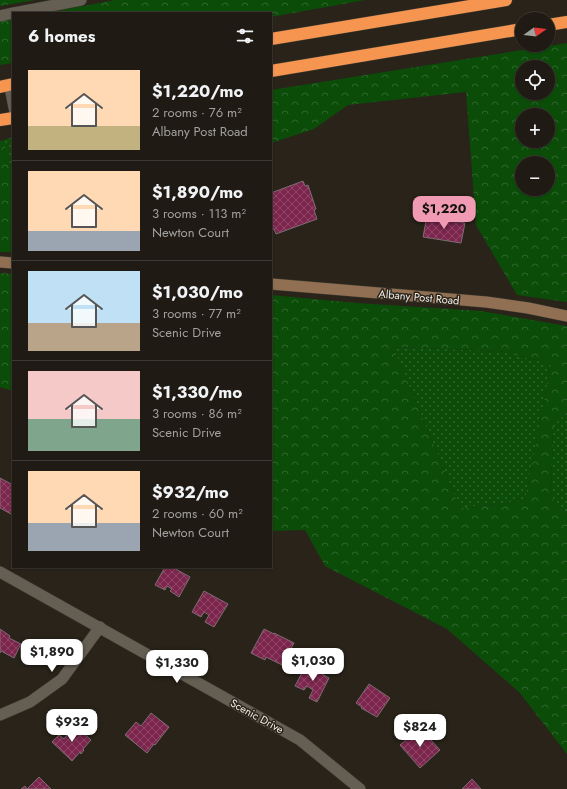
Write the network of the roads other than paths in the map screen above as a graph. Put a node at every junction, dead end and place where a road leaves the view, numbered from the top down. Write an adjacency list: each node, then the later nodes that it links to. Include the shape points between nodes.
1 (81, 0): 3 (street)
2 (506, 0): 9 (highway)
3 (19, 12)
4 (12, 13): 5 (street)
5 (0, 16)
6 (567, 22): 7 (highway)
7 (555, 24)
8 (515, 30): 10 (highway)
9 (272, 39)
10 (272, 71)
11 (7, 86): 12 (lane)
12 (12, 106)
13 (12, 118): 14 (highway)
14 (0, 120)
15 (0, 262): 16 (main road)
16 (12, 263)
17 (272, 284): 18 (main road, Albany Post Road, via 486,302)
18 (567, 316)
19 (0, 572): 20 (street, Scenic Drive)
20 (100, 628): 21 (street, via 62,679 30,702); 22 (street, Scenic Drive, via 300,740)
21 (0, 715)
22 (360, 789)

